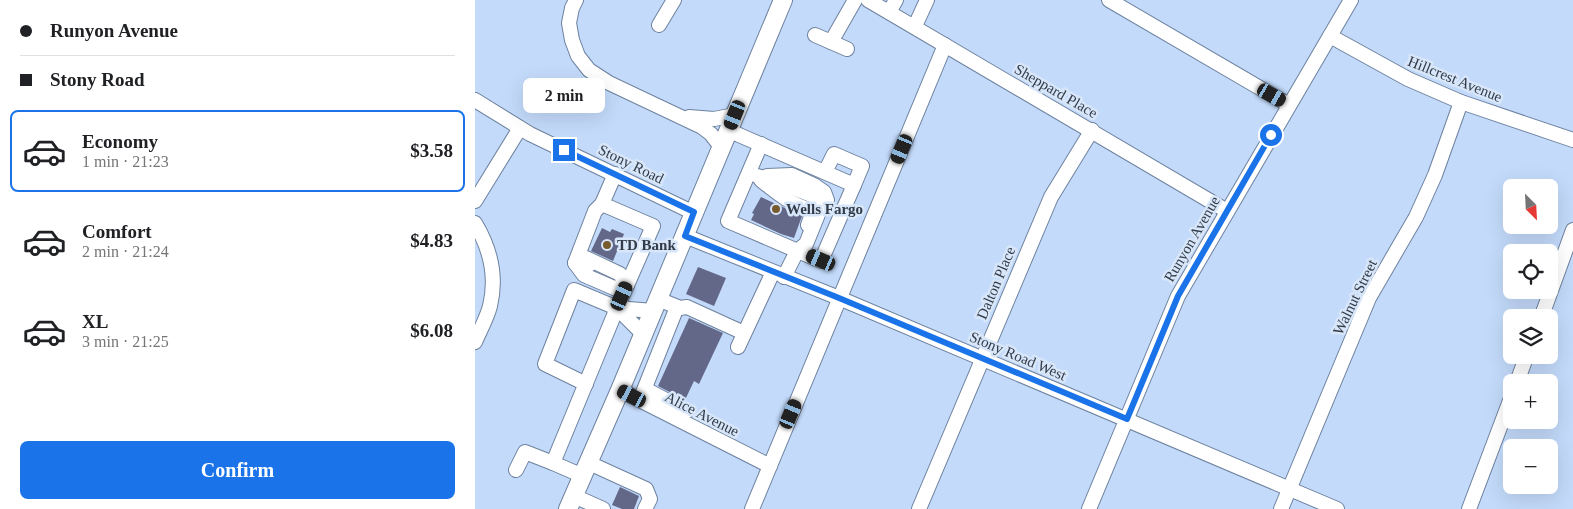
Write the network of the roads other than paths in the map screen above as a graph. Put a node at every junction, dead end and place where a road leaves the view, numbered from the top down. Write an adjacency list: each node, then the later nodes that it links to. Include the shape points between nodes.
1 (674, 0): 10 (street)
2 (783, 0): 21 (main road)
3 (855, 0): 14 (street)
4 (868, 0): 9 (street, Sheppard Place)
5 (927, 0): 11 (street)
6 (1109, 0): 19 (street)
7 (1351, 0): 13 (street, Runyon Avenue)
8 (569, 3): 20 (street, via 572,40 578,56 589,70 609,84)
9 (893, 6): 11 (street, Sheppard Place)
10 (659, 25)
11 (915, 26): 15 (street, Sheppard Place)
12 (815, 34): 14 (street)
13 (1330, 36): 18 (street, Hillcrest Avenue, via 1408,79); 19 (street, Runyon Avenue)
14 (831, 42): 16 (street)
15 (945, 45): 23 (street, Sheppard Place); 42 (street)
16 (847, 49)
17 (475, 100): 22 (street, Stony Road)
18 (1461, 102): 24 (street, Hillcrest Avenue); 64 (street, Walnut Street, via 1435,175 1416,217 1369,298)
19 (1289, 105): 33 (street, Runyon Avenue)
20 (680, 116): 21 (street); 26 (street, via 702,127)
21 (732, 122): 25 (street); 26 (main road)
22 (520, 128): 28 (street, Stony Road); 31 (street)
23 (1092, 130): 33 (street, Sheppard Place); 52 (street, Dalton Place, via 1051,197)
24 (1573, 140)
25 (761, 144): 27 (street); 29 (street)
26 (721, 147): 34 (main road)
27 (825, 172): 30 (street); 30 (street, via 834,154 862,166)
28 (615, 174): 32 (street); 34 (street, Stony Road)
29 (753, 175): 38 (street, via 784,199 813,212 803,237); 38 (street, via 821,199 821,207); 38 (street, via 728,221); 38 (street, via 792,174 825,192 827,201 821,222)
30 (854, 185): 38 (street, via 821,260)
31 (475, 201)
32 (601, 204): 39 (street, via 595,211); 41 (street, via 653,226)
33 (1227, 211): 58 (street, Runyon Avenue, via 1178,296)
34 (694, 212): 37 (main road)
35 (475, 223): 49 (street, via 491,260 493,278 490,306)
36 (1573, 230): 46 (street)
37 (685, 236): 40 (street, Stony Road West); 43 (main road)
38 (803, 250): 40 (street)
39 (587, 266): 41 (street, via 619,278); 41 (street, via 586,258 620,274)
40 (779, 274): 42 (street, Stony Road West); 47 (street)
41 (627, 285): 45 (street)
42 (839, 298): 52 (street, Stony Road West); 61 (street)
43 (656, 305): 44 (street); 45 (street); 48 (main road)
44 (677, 307): 47 (street, via 687,307); 51 (street)
45 (617, 308): 48 (street); 54 (street); 54 (street, via 574,290 545,364)
46 (1544, 309)
47 (744, 333): 50 (street)
48 (641, 341): 51 (street); 53 (main road)
49 (475, 342)
50 (738, 347)
51 (658, 356): 55 (street)
52 (982, 358): 58 (street, Stony Road West); 69 (street, Dalton Place)
53 (629, 369): 55 (street); 56 (main road)
54 (586, 384): 60 (street)
55 (645, 389): 56 (street, Alice Avenue); 57 (street); 61 (street, Alice Avenue)
56 (620, 390): 62 (main road)
57 (687, 411)
58 (1127, 419): 64 (street, Stony Road West); 70 (street, Runyon Avenue)
59 (1503, 419): 73 (street)
60 (553, 462): 62 (street); 63 (street, via 525,452)
61 (770, 466): 68 (street)
62 (586, 469): 65 (main road); 67 (street, via 646,489 649,499)
63 (516, 470)
64 (1289, 489): 71 (street, Walnut Street); 72 (street, Stony Road West)
65 (571, 502): 66 (street)
66 (603, 509)
67 (645, 509)
68 (752, 509)
69 (919, 509)
70 (1089, 509)
71 (1281, 509)
72 (1337, 509)
73 (1469, 509)

